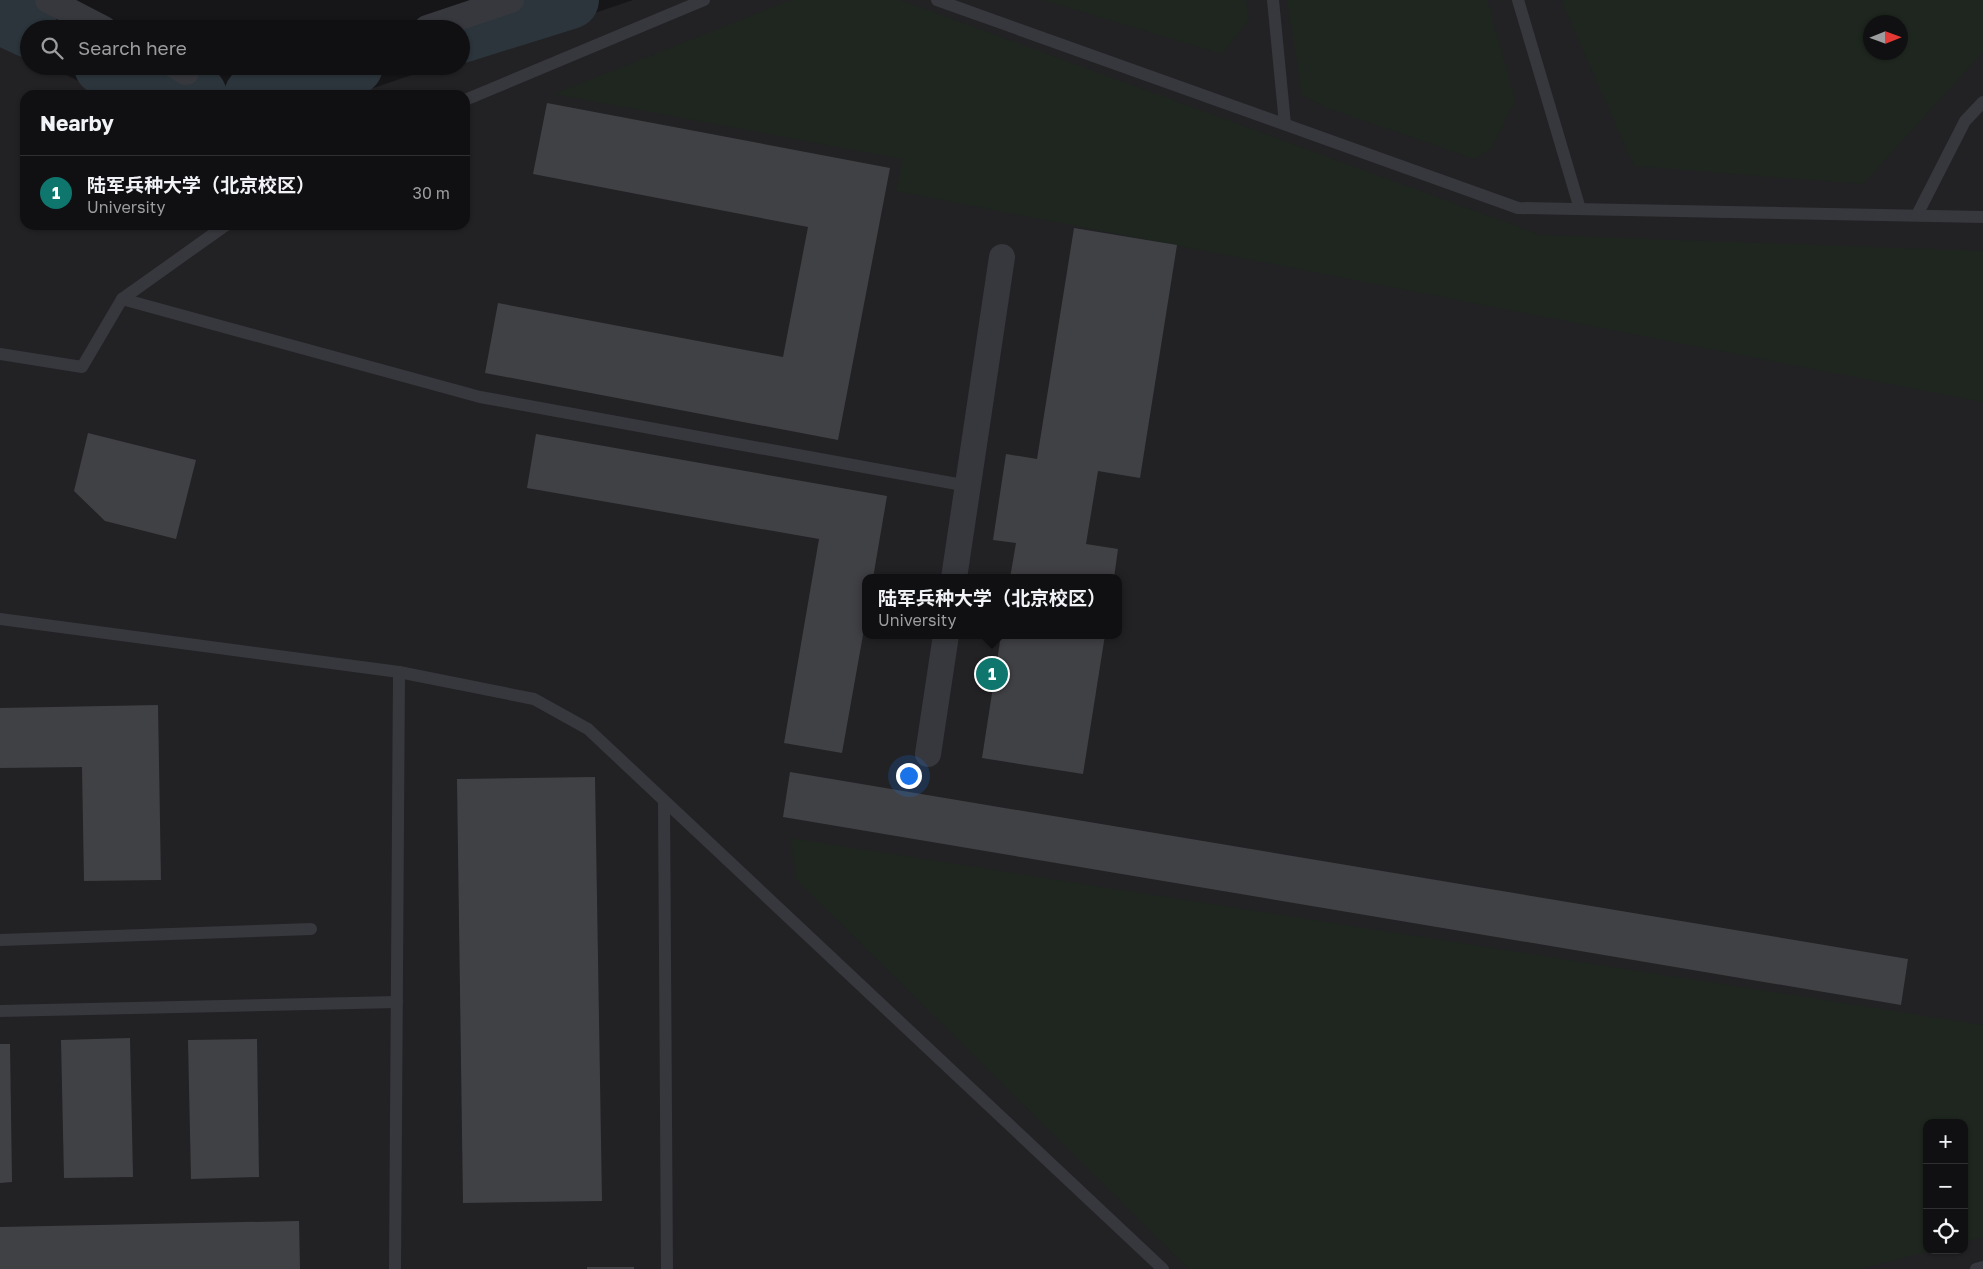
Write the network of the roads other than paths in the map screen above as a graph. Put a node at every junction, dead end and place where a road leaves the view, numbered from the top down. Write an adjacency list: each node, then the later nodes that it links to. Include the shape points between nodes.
1 (48, 0): 7 (street)
2 (511, 0): 8 (street)
3 (704, 0): 9 (lane)
4 (937, 0): 11 (lane)
5 (1273, 0): 11 (lane)
6 (1518, 0): 12 (lane)
7 (87, 20)
8 (451, 20)
9 (470, 98)
10 (1983, 102): 13 (lane, via 1965,121)
11 (1285, 124): 12 (lane, via 1518,208)
12 (1580, 209): 13 (lane)
13 (1917, 215): 14 (lane)
14 (1983, 217)
15 (219, 230): 17 (lane)
16 (1002, 257): 19 (street)
17 (122, 299): 18 (lane, via 82,367); 19 (lane, via 480,396)
18 (0, 354)
19 (968, 486): 20 (street)
20 (955, 574)
21 (0, 619): 23 (lane)
22 (945, 639): 24 (street)
23 (399, 672): 25 (lane, via 534,699 588,729); 28 (lane)
24 (928, 754)
25 (664, 801): 32 (lane); 33 (lane)
26 (311, 929): 27 (lane)
27 (0, 940)
28 (397, 1002): 29 (lane); 31 (lane)
29 (0, 1011)
30 (1983, 1267): 34 (lane)
31 (395, 1269)
32 (667, 1269)
33 (1163, 1269)
34 (1976, 1269)

